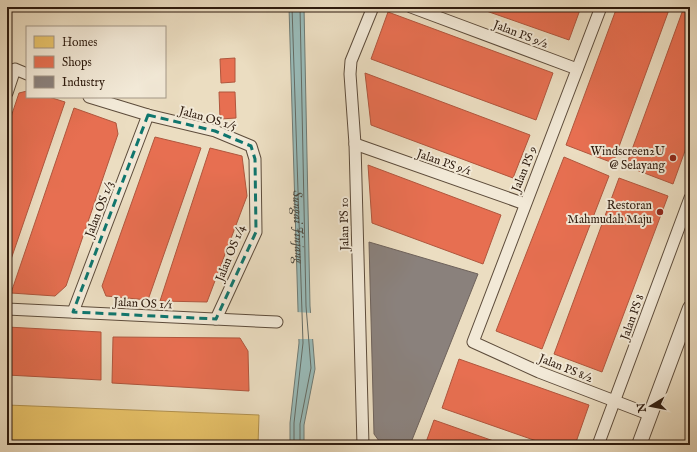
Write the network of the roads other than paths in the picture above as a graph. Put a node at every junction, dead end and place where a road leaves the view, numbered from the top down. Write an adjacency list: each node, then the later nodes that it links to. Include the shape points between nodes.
1 (373, 7): 9 (street, Jalan PS 10, via 350,68)
2 (411, 7): 4 (street, Jalan PS 9/2)
3 (602, 7): 4 (street, Jalan PS 9)
4 (577, 69): 12 (street, Jalan PS 9)
5 (26, 74): 6 (street, via 15,69)
6 (7, 93)
7 (92, 98): 8 (street, Jalan OS 1/5)
8 (148, 115): 10 (street, Jalan OS 1/5, via 215,131); 15 (street, Jalan OS 1/3)
9 (355, 144): 12 (street, Jalan PS 9/1); 21 (street, Jalan PS 10)
10 (251, 146): 16 (street, Jalan OS 1/4, via 255,159 256,232)
11 (690, 198): 19 (street, Jalan PS 8)
12 (525, 204): 18 (street, Jalan PS 9)
13 (7, 308): 15 (street, Jalan OS 1/1)
14 (690, 308): 20 (street)
15 (73, 312): 16 (street, Jalan OS 1/1)
16 (216, 319): 17 (street, Jalan OS 1/1)
17 (277, 322)
18 (473, 342): 19 (street, Jalan PS 8/2, via 539,372)
19 (615, 401): 20 (street, Jalan PS 8/2); 22 (street, Jalan PS 8)
20 (651, 415): 23 (street)
21 (363, 445)
22 (598, 445)
23 (639, 445)

